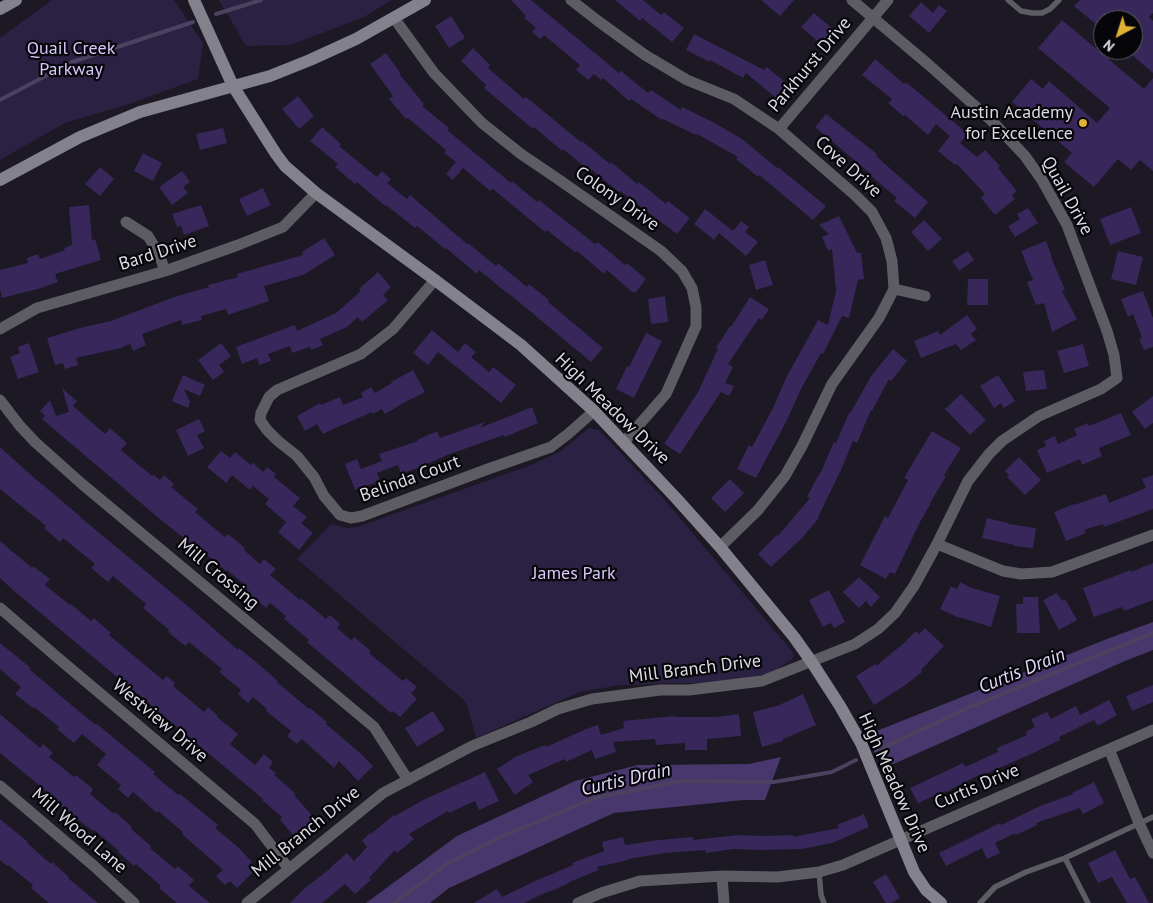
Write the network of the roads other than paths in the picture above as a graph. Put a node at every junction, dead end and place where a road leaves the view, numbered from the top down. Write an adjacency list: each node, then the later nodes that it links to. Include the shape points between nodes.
1 (16, 0): 9 (street)
2 (194, 0): 12 (street, High Meadow Drive)
3 (426, 0): 11 (street)
4 (572, 0): 13 (street, Cove Drive, via 646,55 687,80 734,99)
5 (852, 0): 10 (street, Quail Drive)
6 (888, 0): 10 (street, Parkhurst Drive)
7 (1008, 0): 8 (lane, via 1021,11 1032,14 1050,9)
8 (1059, 0)
9 (0, 9)
10 (873, 17): 13 (street, Parkhurst Drive); 22 (street, Quail Drive, via 977,107 1025,156 1067,225)
11 (394, 18): 12 (street, via 310,60); 25 (street, Colony Drive, via 434,73 482,123 661,252 682,271 692,288 696,326 666,394)
12 (233, 86): 14 (street, via 140,112 80,137); 15 (street, High Meadow Drive, via 280,160)
13 (779, 129): 19 (street, Cove Drive, via 872,212 886,238)
14 (0, 180)
15 (316, 193): 17 (street, Bard Drive, via 283,226); 18 (street, High Meadow Drive)
16 (126, 222): 17 (street, via 148,236 160,254)
17 (165, 271): 21 (street, Bard Drive, via 37,308)
18 (435, 280): 24 (street, High Meadow Drive, via 521,345); 24 (street, Belinda Court, via 393,329 361,354 278,390 269,397 261,413 260,420 267,430 297,456 340,515 362,516 551,447)
19 (894, 289): 20 (street); 28 (street, via 832,384 785,476 758,510)
20 (925, 296)
21 (0, 328)
22 (1107, 331): 27 (street, Mill Branch Drive, via 1118,378 1101,389 1039,416 1002,441 968,481)
23 (0, 400): 33 (street, Mill Crossing, via 35,442 82,484 374,727)
24 (594, 412): 25 (street, High Meadow Drive)
25 (624, 442): 28 (street, High Meadow Drive)
26 (1153, 535): 27 (street, via 1052,572 1021,574 1003,571)
27 (938, 544): 30 (street, Mill Branch Drive, via 895,613 878,629 854,644)
28 (720, 547): 30 (street, High Meadow Drive)
29 (0, 608): 40 (street, Westview Drive, via 255,824)
30 (811, 661): 33 (street, Mill Branch Drive, via 762,681 592,699 558,709 472,746); 37 (street, High Meadow Drive, via 861,743)
31 (1153, 730): 32 (street, Curtis Drive)
32 (1108, 749): 36 (street); 37 (street, Curtis Drive)
33 (408, 780): 40 (street, Mill Branch Drive, via 383,793)
34 (0, 786): 43 (street, Mill Wood Lane)
35 (1153, 817): 36 (lane)
36 (1139, 823): 38 (street); 39 (lane)
37 (901, 839): 41 (street, Curtis Drive); 48 (street, High Meadow Drive, via 914,872 926,890)
38 (1153, 853)
39 (1065, 858): 49 (lane, via 995,887); 50 (lane)
40 (289, 869): 44 (street, Mill Branch Drive)
41 (819, 872): 42 (street, Curtis Drive, via 777,877); 47 (lane)
42 (722, 876): 45 (street, Curtis Drive, via 640,881); 46 (street)
43 (134, 903)
44 (247, 903)
45 (578, 903)
46 (724, 903)
47 (824, 903)
48 (942, 903)
49 (980, 903)
50 (1088, 903)

